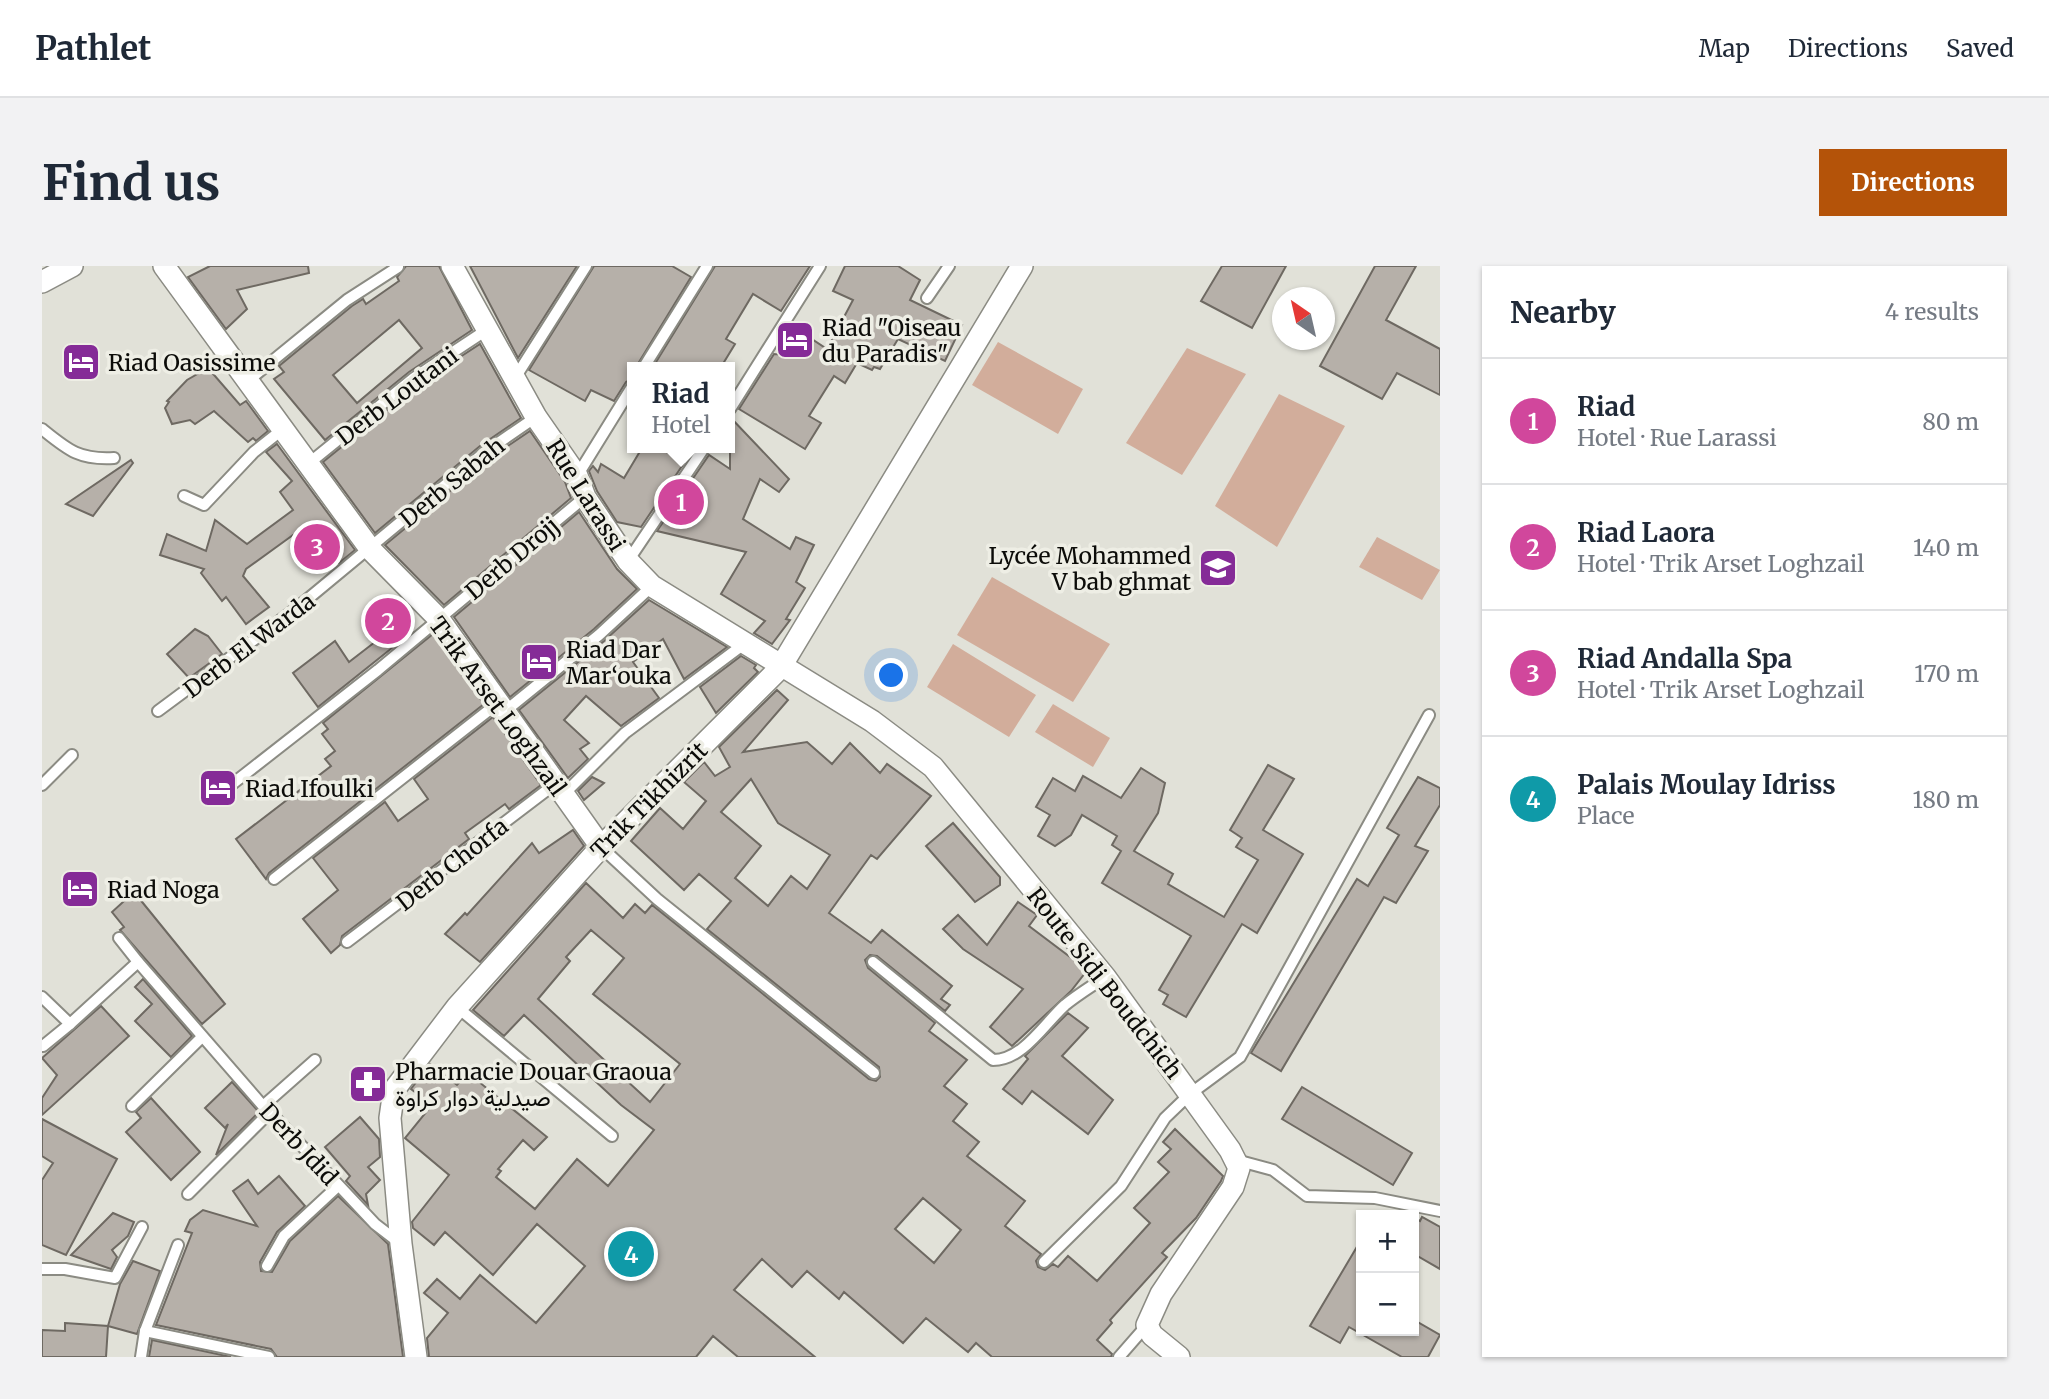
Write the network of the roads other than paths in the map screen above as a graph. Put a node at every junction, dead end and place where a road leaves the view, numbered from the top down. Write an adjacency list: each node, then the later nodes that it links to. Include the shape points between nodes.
1 (72, 266): 10 (street)
2 (164, 266): 15 (street, Trik Arset Loghzail)
3 (586, 266): 14 (lane)
4 (707, 266): 13 (lane)
5 (820, 266): 17 (lane)
6 (949, 266): 11 (lane)
7 (1022, 266): 32 (street, Trik Tikhizrit)
8 (398, 267): 15 (lane, via 308,329)
9 (457, 269): 12 (street, Rue Larassi)
10 (42, 282)
11 (927, 298)
12 (488, 330): 14 (street, Rue Larassi); 23 (lane, Derb Loutani, via 414,378)
13 (647, 362)
14 (515, 378): 18 (street, Rue Larassi)
15 (248, 380): 20 (street, Trik Arset Loghzail)
16 (627, 395): 24 (lane)
17 (735, 402)
18 (536, 418): 24 (street, Rue Larassi); 27 (lane, Derb Sabah, via 485,452)
19 (42, 429): 22 (lane, via 66,449 88,459)
20 (283, 429): 23 (street, Trik Arset Loghzail); 25 (lane, via 254,452 204,505)
21 (701, 453): 28 (lane)
22 (114, 458)
23 (307, 464): 27 (street, Trik Arset Loghzail)
24 (577, 476): 26 (street, Rue Larassi)
25 (184, 496)
26 (585, 497): 28 (street, Rue Larassi); 30 (lane, Derb Drojj)
27 (371, 550): 30 (street, Trik Arset Loghzail); 34 (lane, Derb El Warda)
28 (628, 561): 29 (street, Rue Larassi)
29 (652, 586): 31 (street, Rue Larassi); 33 (lane, via 599,635)
30 (439, 619): 33 (street, Trik Arset Loghzail); 38 (lane, Derb Drojj)
31 (744, 644): 32 (street, Rue Larassi); 39 (lane, Derb Chorfa, via 625,733)
32 (780, 668): 40 (street, Trik Tikhizrit); 46 (street, Route Sidi Boudchich, via 872,721 933,767)
33 (501, 707): 39 (street, Trik Arset Loghzail); 41 (lane)
34 (158, 711)
35 (1429, 715): 54 (lane, via 1240,1057)
36 (72, 755): 37 (lane)
37 (42, 785)
38 (231, 785)
39 (559, 790): 40 (street, Trik Arset Loghzail); 43 (lane, Derb Chorfa)
40 (601, 847): 48 (street, Trik Tikhizrit); 53 (lane, via 657,899)
41 (274, 879)
42 (119, 938): 44 (lane, Derb Jdid)
43 (347, 942)
44 (138, 962): 49 (lane); 50 (lane, Derb Jdid)
45 (873, 962): 46 (lane, via 993,1060 1016,1054 1066,1004)
46 (1105, 977): 54 (street, Route Sidi Boudchich)
47 (42, 997): 49 (lane)
48 (457, 1007): 57 (lane); 63 (street, Trik Tikhizrit, via 392,1096)
49 (70, 1024): 51 (lane)
50 (201, 1038): 55 (lane); 56 (lane, Derb Jdid)
51 (43, 1046)
52 (315, 1060): 56 (lane)
53 (874, 1073)
54 (1190, 1094): 58 (street, Route Sidi Boudchich); 65 (lane, via 1166,1118 1121,1186)
55 (132, 1106)
56 (266, 1109): 59 (lane, Derb Jdid); 60 (lane)
57 (612, 1136)
58 (1236, 1160): 61 (lane, via 1273,1170 1307,1196 1376,1198); 68 (street, via 1239,1168 1233,1187 1161,1294)
59 (338, 1186): 63 (lane, Derb Jdid); 66 (lane, via 284,1236)
60 (188, 1194)
61 (1440, 1211)
62 (142, 1227): 67 (lane, via 115,1278)
63 (401, 1244): 73 (street, Trik Tikhizrit)
64 (178, 1245): 69 (lane)
65 (1044, 1262)
66 (267, 1266)
67 (42, 1269)
68 (1147, 1325): 74 (lane); 75 (street, via 1152,1335)
69 (145, 1331): 70 (lane); 71 (lane)
70 (253, 1355): 72 (lane)
71 (141, 1357)
72 (269, 1357)
73 (416, 1357)
74 (1119, 1357)
75 (1179, 1357)

